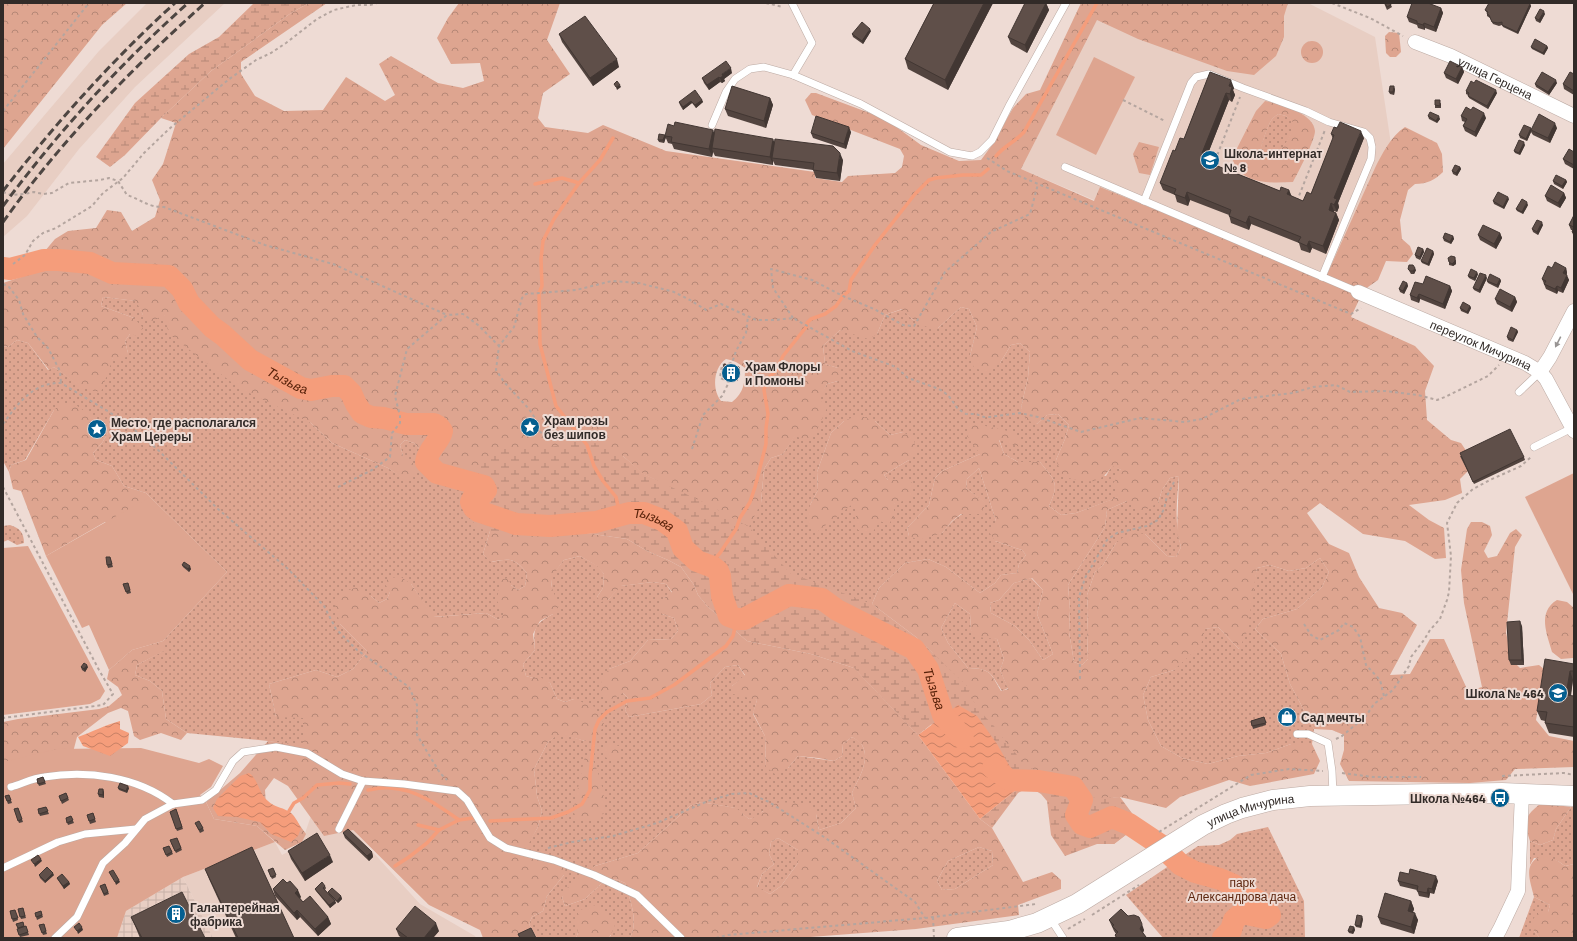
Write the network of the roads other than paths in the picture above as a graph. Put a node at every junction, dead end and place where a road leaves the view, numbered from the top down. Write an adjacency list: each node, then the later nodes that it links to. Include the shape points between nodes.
1 (1066, 3): 4 (lane, via 992,140 972,156 950,152 861,104)
2 (794, 6): 4 (lane, via 812,43)
3 (1415, 42): 5 (street, улица Герцена, via 1451,56)
4 (793, 75): 6 (lane, via 764,67 750,69 735,79 726,92)
5 (1574, 116)
6 (712, 126)
7 (1065, 167): 8 (lane)
8 (1144, 201): 9 (lane); 9 (lane, via 1191,83 1196,77 1209,74 1329,122 1364,132 1370,138 1371,159)
9 (1322, 277): 10 (lane)
10 (1358, 292): 12 (street, переулок Мичурина, via 1525,363)
11 (1574, 311): 12 (street, one-way to 12)
12 (1540, 372): 13 (lane); 14 (street, переулок Мичурина, via 1551,387)
13 (1519, 392)
14 (1573, 430): 15 (lane)
15 (1534, 447)
16 (1298, 734): 20 (lane, via 1308,734 1328,743)
17 (363, 782): 22 (lane, via 342,774 308,753 276,747 243,752 233,761 216,790 202,800); 24 (lane); 28 (lane, via 457,791 468,800 490,838 506,848 554,860 637,895)
18 (11, 787): 22 (lane, via 42,777 78,774 117,778 160,793)
19 (1522, 793): 20 (main road, улица Мичурина); 21 (main road, улица Мичурина); 31 (street, via 1518,891)
20 (1333, 795): 26 (main road, улица Мичурина, via 1288,798 1226,814 1203,825 1077,904)
21 (1574, 796)
22 (173, 804): 23 (lane, via 145,819)
23 (136, 829): 25 (lane, via 85,834 58,842); 27 (lane, via 103,863 77,917)
24 (338, 829)
25 (3, 868)
26 (1050, 918): 29 (main road, улица Мичурина, via 1009,931); 30 (lane)
27 (55, 938)
28 (681, 938)
29 (957, 938)
30 (1063, 938)
31 (1495, 938)

